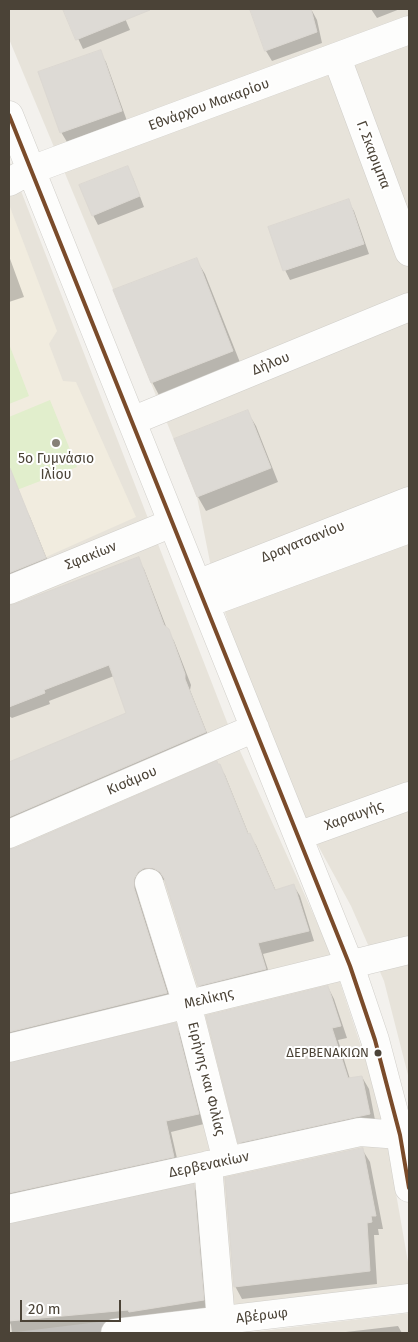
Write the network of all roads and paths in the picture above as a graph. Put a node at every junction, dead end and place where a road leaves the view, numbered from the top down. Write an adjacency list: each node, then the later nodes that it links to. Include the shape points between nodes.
1 (409, 30): 2 (street, Εθνάρχου Μακαρίου)
2 (337, 58): 4 (street, Εθνάρχου Μακαρίου); 5 (street, Γ. Σκαριμπα)
3 (9, 115): 4 (street)
4 (20, 176): 7 (street)
5 (409, 252)
6 (409, 307): 7 (street, Δήλου)
7 (132, 421): 9 (street)
8 (409, 501): 12 (street, Δραγατσανίου)
9 (172, 523): 11 (street, Σφακίων); 12 (street)
10 (409, 529): 12 (street, Δραγατσανίου)
11 (9, 590)
12 (201, 594): 13 (street)
13 (255, 728): 15 (street, Κισάμου); 16 (street)
14 (409, 796): 16 (street, Χαραυγής)
15 (9, 834)
16 (298, 836): 19 (street)
17 (149, 883): 20 (street, Ειρήνης και Φιλίας)
18 (409, 950): 19 (street, Μελίκης)
19 (350, 966): 20 (street, Μελίκης); 22 (street)
20 (188, 1004): 21 (street, Μελίκης); 23 (street, Ειρήνης και Φιλίας)
21 (9, 1048)
22 (405, 1134): 23 (street, Δερβενακίων, via 360,1132); 24 (street)
23 (217, 1163): 25 (street, Δερβενακίων); 27 (street, Ειρήνης και Φιλίας)
24 (409, 1188)
25 (9, 1209)
26 (409, 1298): 27 (street, Αβέρωφ)
27 (221, 1327): 28 (street, Αβέρωφ)
28 (115, 1333)

